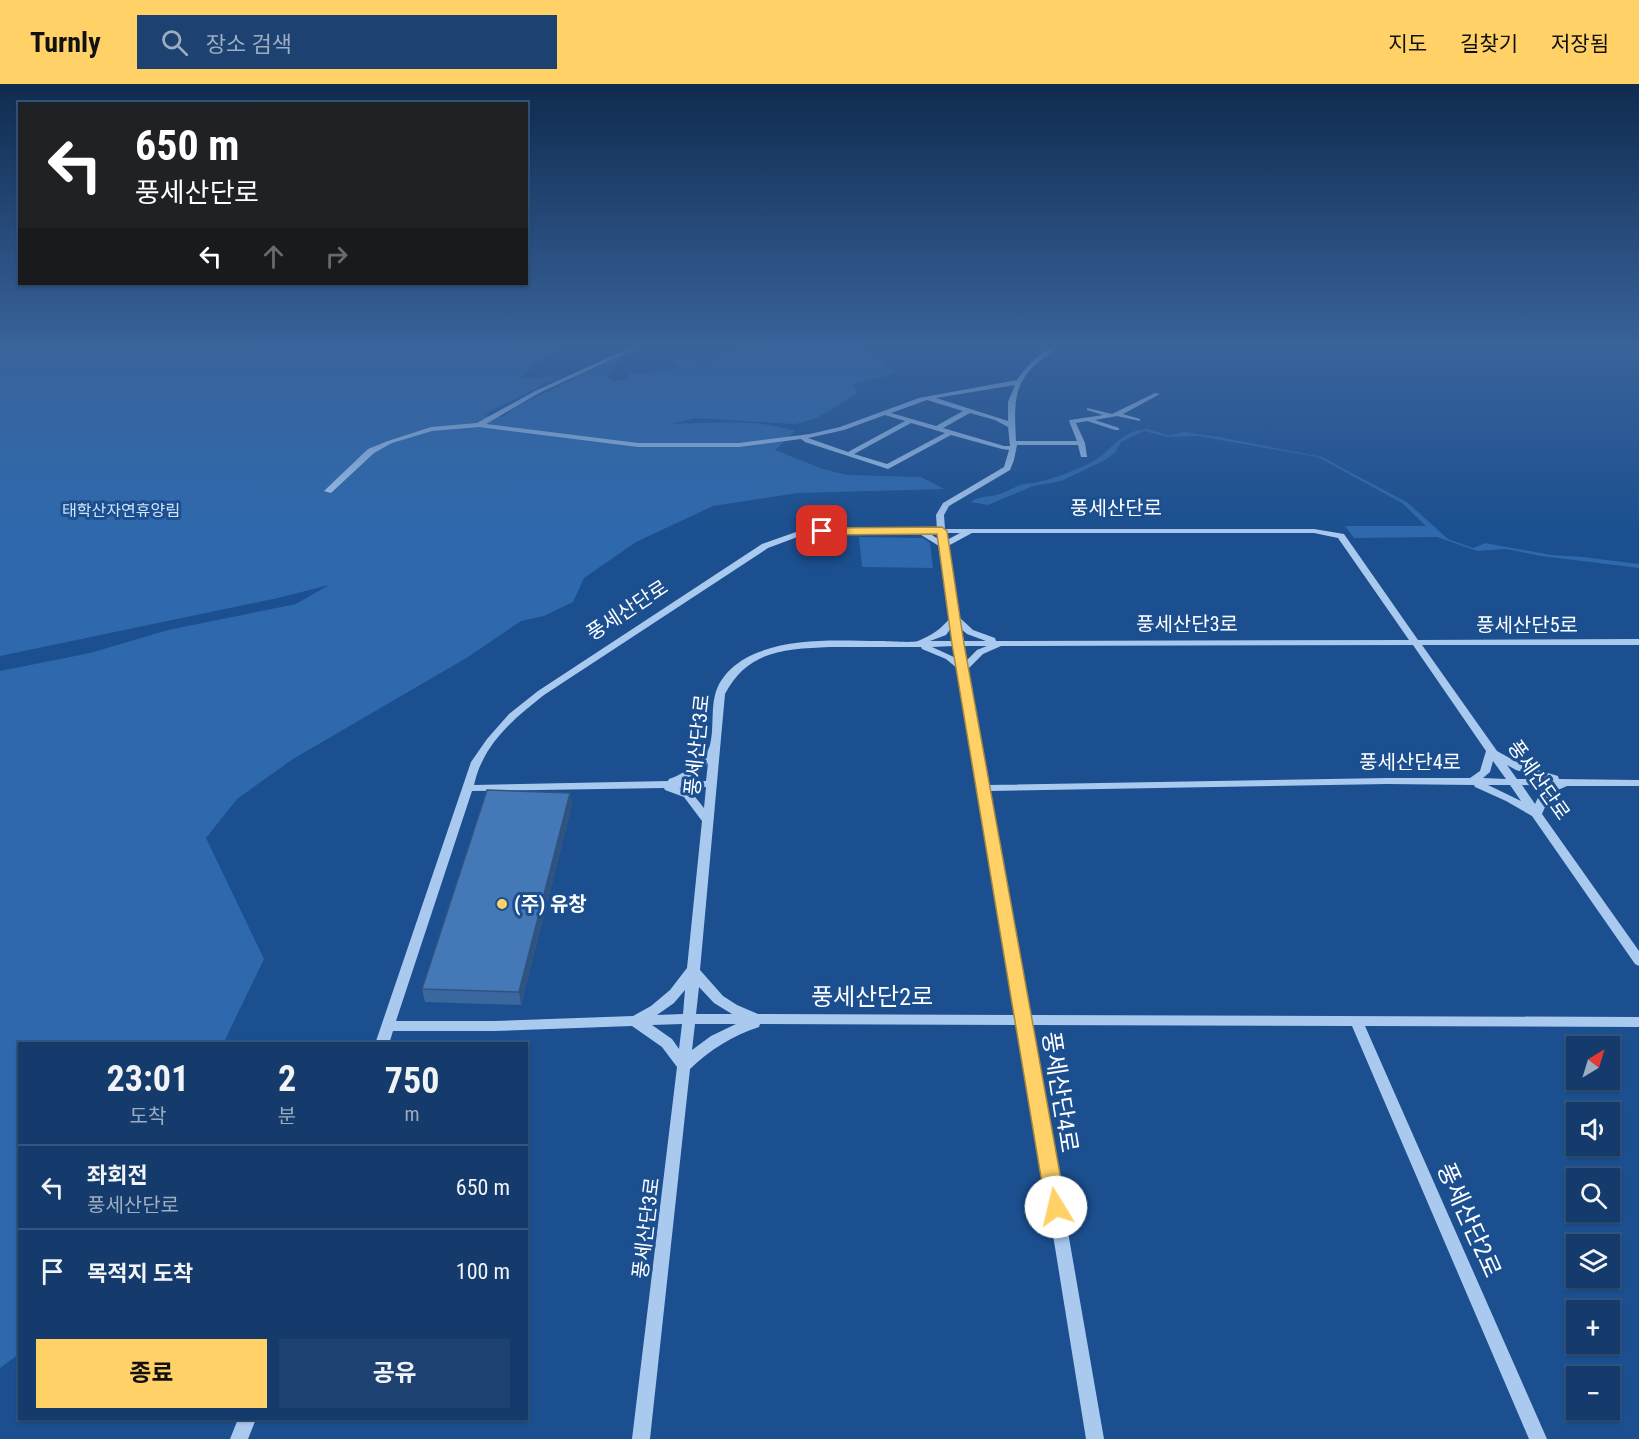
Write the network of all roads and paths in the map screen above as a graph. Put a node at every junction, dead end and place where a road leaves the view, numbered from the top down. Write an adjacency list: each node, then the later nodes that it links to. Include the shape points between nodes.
1 (506, 409): 8 (street)
2 (897, 409): 9 (street)
3 (963, 409): 7 (street)
4 (1011, 409): 10 (street)
5 (1126, 409): 11 (street)
6 (1089, 410): 11 (street)
7 (968, 411): 12 (street); 20 (street)
8 (499, 413): 16 (street); 17 (street); 19 (street, via 492,420)
9 (886, 413): 13 (street); 23 (street, via 842,429)
10 (1011, 415): 12 (street); 18 (street)
11 (1115, 415): 14 (street); 15 (street)
12 (997, 419): 18 (street)
13 (911, 420): 20 (street); 26 (street)
14 (1087, 420): 21 (street); 24 (street, via 1072,421)
15 (1138, 420)
16 (479, 425): 17 (street); 19 (street)
17 (457, 426): 28 (street, via 403,437 371,451)
18 (1012, 426): 25 (street)
19 (504, 427): 23 (street, via 653,446 739,445)
20 (937, 428): 22 (street)
21 (1117, 429)
22 (951, 432): 25 (street, via 1004,448); 26 (street, via 888,467)
23 (803, 437): 26 (street)
24 (1081, 443): 25 (street); 27 (street)
25 (1013, 445): 30 (street, 풍세산단4로, via 1007,468 946,506 940,515)
26 (849, 454)
27 (1084, 456)
28 (328, 491)
29 (913, 531): 30 (street, 풍세산단로); 32 (street); 48 (street, 풍세산단로, via 822,531 765,546 516,712 493,734 476,762)
30 (942, 531): 31 (street, 풍세산단로); 32 (street, 풍세산단4로)
31 (973, 531): 32 (street); 35 (street, 풍세산단로, via 1335,534 1346,540)
32 (944, 545): 33 (street, 풍세산단4로)
33 (954, 618): 36 (street, via 943,633); 37 (street, 풍세산단4로); 38 (street, via 981,638)
34 (1639, 642): 35 (street, 풍세산단5로)
35 (1415, 643): 38 (street, 풍세산단3로); 41 (street, 풍세산단로)
36 (913, 644): 37 (street, 풍세산단3로); 39 (street, via 949,657); 40 (street, 풍세산단3로, via 797,645 741,663 720,694)
37 (958, 644): 38 (street, 풍세산단3로); 39 (street, 풍세산단4로)
38 (1008, 644): 39 (street, via 980,652)
39 (963, 669): 49 (street, 풍세산단4로)
40 (715, 747): 46 (street, 풍세산단3로); 47 (street, via 690,775)
41 (1491, 752): 42 (street, via 1485,772); 43 (street, via 1536,774); 44 (street, 풍세산단로)
42 (1472, 782): 44 (street, 풍세산단4로); 49 (street, 풍세산단4로); 50 (street)
43 (1571, 782): 44 (street); 45 (street); 50 (street, via 1546,791)
44 (1513, 783): 50 (street, 풍세산단로)
45 (1639, 783)
46 (712, 784): 47 (street); 51 (street, 풍세산단3로)
47 (657, 785): 48 (street); 51 (street, via 688,795)
48 (467, 788): 60 (street, 풍세산단로)
49 (983, 788): 57 (street, 풍세산단4로)
50 (1536, 814): 52 (street, 풍세산단로)
51 (708, 821): 53 (street, 풍세산단3로)
52 (1639, 961)
53 (693, 970): 54 (street, 풍세산단3로); 55 (street, via 713,998 727,1008); 56 (street, via 674,997)
54 (689, 1019): 55 (street, 풍세산단2로); 56 (street, 풍세산단2로); 62 (street, 풍세산단3로)
55 (763, 1020): 57 (street, 풍세산단2로); 62 (street, via 712,1041)
56 (634, 1021): 60 (street, 풍세산단2로); 62 (street, via 667,1042)
57 (1025, 1021): 58 (street, 풍세산단2로); 66 (street, 풍세산단4로)
58 (1356, 1021): 59 (street, 풍세산단2로); 67 (street, 풍세산단2로)
59 (1637, 1021)
60 (389, 1026): 61 (street, 풍세산단로)
61 (383, 1042)
62 (684, 1066): 65 (street, 풍세산단3로)
63 (247, 1420): 64 (street)
64 (239, 1439)
65 (641, 1439)
66 (1095, 1439)
67 (1538, 1439)

